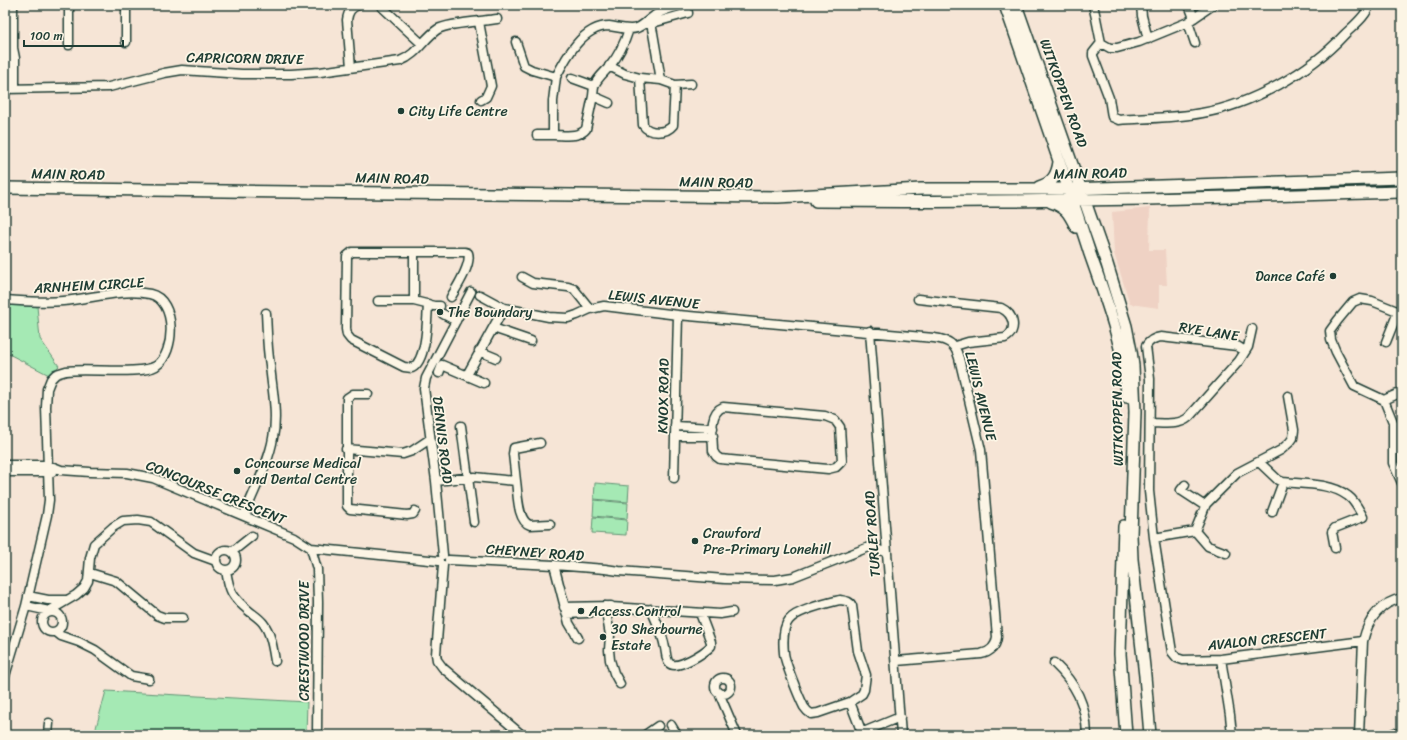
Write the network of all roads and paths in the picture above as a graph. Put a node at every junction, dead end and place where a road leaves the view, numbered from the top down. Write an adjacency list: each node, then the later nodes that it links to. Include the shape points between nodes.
1 (13, 5): 34 (street, via 13,48 9,58)
2 (69, 5): 24 (street)
3 (126, 5): 19 (street)
4 (359, 5): 26 (street, via 351,9 347,20)
5 (380, 5): 23 (street)
6 (1093, 5): 21 (street)
7 (1141, 5): 18 (street)
8 (1189, 5): 14 (street)
9 (1213, 5): 14 (street)
10 (1369, 5): 21 (street, via 1363,16 1332,48 1310,66 1258,95 1202,113 1119,120 1113,118 1109,98 1093,56)
11 (1010, 6): 40 (main road, WITKOPPEN ROAD); 44 (main road, WITKOPPEN ROAD)
12 (687, 8): 16 (street)
13 (497, 19): 15 (street, CAPRICORN DRIVE)
14 (1191, 20): 18 (street); 22 (street)
15 (479, 22): 23 (street, CAPRICORN DRIVE, via 444,26); 36 (street, via 491,86 486,97)
16 (649, 22): 17 (street); 30 (street)
17 (629, 29): 25 (street, via 622,48); 27 (street, via 603,27 592,31 570,52)
18 (1148, 39): 21 (street, via 1117,48 1110,48)
19 (126, 42)
20 (516, 42): 27 (street, via 524,66)
21 (1101, 43)
22 (1195, 43)
23 (422, 44): 26 (street, CAPRICORN DRIVE, via 409,58 400,61)
24 (69, 46)
25 (609, 66): 29 (street); 33 (street)
26 (351, 67): 34 (street, CAPRICORN DRIVE, via 291,74 182,70 109,87)
27 (556, 77): 39 (street)
28 (572, 78): 33 (street)
29 (640, 78): 30 (street); 32 (street, via 643,125 652,131 664,131 673,125)
30 (661, 80): 32 (street)
31 (691, 84): 32 (street)
32 (675, 85)
33 (594, 86): 35 (street)
34 (9, 89)
35 (593, 96): 37 (street); 39 (street, via 586,129 583,132 578,135)
36 (481, 100)
37 (609, 103)
38 (537, 135): 39 (street)
39 (553, 135)
40 (1059, 162): 43 (main road, via 1053,180); 46 (main road, WITKOPPEN ROAD)
41 (1402, 178): 44 (main road, MAIN ROAD)
42 (5, 188): 47 (main road, MAIN ROAD)
43 (1033, 188): 46 (main road, MAIN ROAD); 47 (main road, MAIN ROAD, via 921,189)
44 (1082, 188): 46 (main road, MAIN ROAD); 48 (main road, WITKOPPEN ROAD)
45 (1402, 192): 48 (main road, MAIN ROAD)
46 (1071, 194): 48 (main road, MAIN ROAD); 49 (main road, MAIN ROAD); 50 (main road, WITKOPPEN ROAD)
47 (778, 197): 49 (main road, MAIN ROAD, via 799,201)
48 (1085, 199): 159 (main road, WITKOPPEN ROAD, via 1122,311 1133,366 1135,412 1132,559)
49 (1048, 201): 50 (main road, via 1067,211)
50 (1088, 248): 158 (main road, WITKOPPEN ROAD, via 1120,348 1127,391 1120,654)
51 (414, 252): 55 (street, via 468,253 468,264); 59 (street); 60 (street, via 352,252 347,256 348,338 404,367 412,368 418,362)
52 (522, 277): 62 (street, via 533,283 574,289)
53 (471, 292): 66 (street, DENNIS ROAD)
54 (480, 295): 61 (street, LEWIS AVENUE)
55 (451, 297)
56 (918, 299): 72 (street, via 1001,308 1010,315 1012,330 1005,338)
57 (5, 300): 93 (street, ARNHEIM CIRCLE, via 60,301 115,293 140,293 156,296 168,310 168,350 164,359 156,366 144,370 73,370 56,374 51,379 46,399)
58 (378, 301): 59 (street)
59 (414, 301): 60 (street)
60 (438, 308): 66 (street)
61 (504, 308): 62 (street, LEWIS AVENUE, via 561,318); 67 (street)
62 (590, 309): 65 (street, LEWIS AVENUE, via 604,306)
63 (1400, 312): 71 (street); 82 (street, via 1365,299 1356,300 1330,331 1336,352 1354,386)
64 (266, 313): 105 (street, via 274,393 274,434 267,461)
65 (678, 315): 69 (street, LEWIS AVENUE); 85 (street, KNOX ROAD)
66 (457, 318): 88 (street, DENNIS ROAD, via 424,384)
67 (493, 328): 70 (street); 73 (street)
68 (1252, 329): 74 (street)
69 (870, 331): 72 (street, LEWIS AVENUE, via 938,338); 114 (street, TURLEY ROAD)
70 (531, 340)
71 (1386, 342)
72 (954, 346): 138 (street, LEWIS AVENUE, via 981,450 996,643 989,652 981,654)
73 (479, 351): 75 (street); 77 (street)
74 (1245, 351): 83 (street, RYE LANE, via 1186,420 1178,423); 83 (street, RYE LANE, via 1237,346 1161,337 1150,341 1145,350 1150,379)
75 (496, 358)
76 (439, 373): 77 (street, via 442,365)
77 (467, 375): 78 (street)
78 (484, 383)
79 (1402, 392): 82 (street)
80 (368, 394): 90 (street, via 353,394 347,398)
81 (1288, 396): 91 (street, via 1293,438 1281,450)
82 (1384, 400): 97 (street, via 1393,422 1393,460)
83 (1150, 423): 110 (street, RYE LANE, via 1149,491)
84 (461, 426): 95 (street)
85 (675, 426): 86 (street); 87 (street, KNOX ROAD)
86 (713, 432): 86 (street, via 714,453 722,460 831,469 839,466 843,458 840,427 829,417 726,407 721,408 713,417); 87 (street)
87 (675, 436): 96 (street, KNOX ROAD)
88 (430, 439): 90 (street, via 403,454); 98 (street, DENNIS ROAD)
89 (540, 443): 99 (street, via 514,448)
90 (346, 449): 103 (street, via 348,508 407,515)
91 (1259, 462): 100 (street); 102 (street, via 1237,473)
92 (5, 465): 93 (street, CONCOURSE CRESCENT)
93 (48, 469): 94 (street, CONCOURSE CRESCENT); 105 (street, CONCOURSE CRESCENT, via 127,473 154,478); 121 (street, via 47,516)
94 (5, 472)
95 (468, 477): 98 (street); 99 (street); 106 (street)
96 (674, 478)
97 (1401, 480)
98 (436, 481): 116 (street, DENNIS ROAD)
99 (516, 481): 107 (street, via 522,519 528,524)
100 (1283, 482): 104 (street); 112 (street, via 1325,486 1348,496 1355,503 1363,517 1335,528 1332,532)
101 (1185, 485): 102 (street, via 1182,492)
102 (1204, 506): 108 (street)
103 (415, 511)
104 (1272, 512)
105 (244, 516): 111 (street, CONCOURSE CRESCENT, via 294,537)
106 (474, 522)
107 (550, 524)
108 (1195, 531): 110 (street); 115 (street, via 1208,546)
109 (252, 536): 113 (street)
110 (1154, 538): 135 (street, RYE LANE, via 1171,649)
111 (311, 548): 116 (street, CHEYNEY ROAD); 151 (street, CRESTWOOD DRIVE, via 317,569 318,595)
112 (1335, 548)
113 (232, 552): 117 (street, via 222,550 217,554); 119 (street, via 236,558 235,565)
114 (886, 552): 118 (street, CHEYNEY ROAD, via 869,547 793,577 775,580 725,579); 138 (street, TURLEY ROAD)
115 (1226, 553)
116 (443, 560): 118 (street, CHEYNEY ROAD); 152 (street, DENNIS ROAD, via 437,660 443,668)
117 (216, 561): 119 (street, via 219,567); 120 (street, via 194,553 151,522 129,520 119,522 94,544 90,558)
118 (554, 565): 127 (street)
119 (226, 570): 137 (street, via 233,595 266,627)
120 (90, 573): 123 (street, via 84,588); 131 (street, via 122,585 157,615 165,618)
121 (28, 596): 123 (street); 124 (street)
122 (1402, 598): 134 (street, via 1391,601 1377,611 1368,623)
123 (66, 600): 128 (street)
124 (26, 606): 128 (street); 140 (street)
125 (607, 608): 126 (street); 127 (street); 142 (street, via 610,660)
126 (651, 609): 130 (street); 130 (street, via 667,658 675,665 685,662 711,646)
127 (566, 610): 133 (street, via 571,628)
128 (49, 611): 132 (street, via 57,613 62,618 62,625); 132 (street, via 43,616 42,627 47,632)
129 (732, 612): 130 (street)
130 (700, 613)
131 (182, 618)
132 (56, 632): 141 (street, via 95,650 131,676)
133 (578, 638)
134 (1363, 641): 136 (street, AVALON CRESCENT); 161 (street)
135 (1175, 656): 136 (street, AVALON CRESCENT, via 1183,660)
136 (1221, 659): 160 (street)
137 (276, 661)
138 (896, 662): 145 (street, TURLEY ROAD)
139 (1054, 663): 157 (street, via 1065,673 1080,697 1087,723)
140 (5, 676)
141 (149, 679)
142 (620, 684)
143 (719, 693): 155 (street)
144 (847, 703): 144 (street, via 811,714 806,710 784,653 785,628 789,619 824,603 840,600 847,601 852,606 858,651 866,675 862,694); 149 (street)
145 (900, 717): 149 (street); 156 (street, TURLEY ROAD)
146 (50, 723): 150 (street)
147 (671, 725): 154 (street)
148 (658, 726): 153 (street)
149 (858, 734)
150 (48, 735)
151 (317, 735)
152 (522, 735)
153 (645, 735)
154 (677, 735)
155 (737, 735)
156 (901, 735)
157 (1087, 735)
158 (1126, 735)
159 (1150, 735)
160 (1232, 735)
161 (1359, 735)

